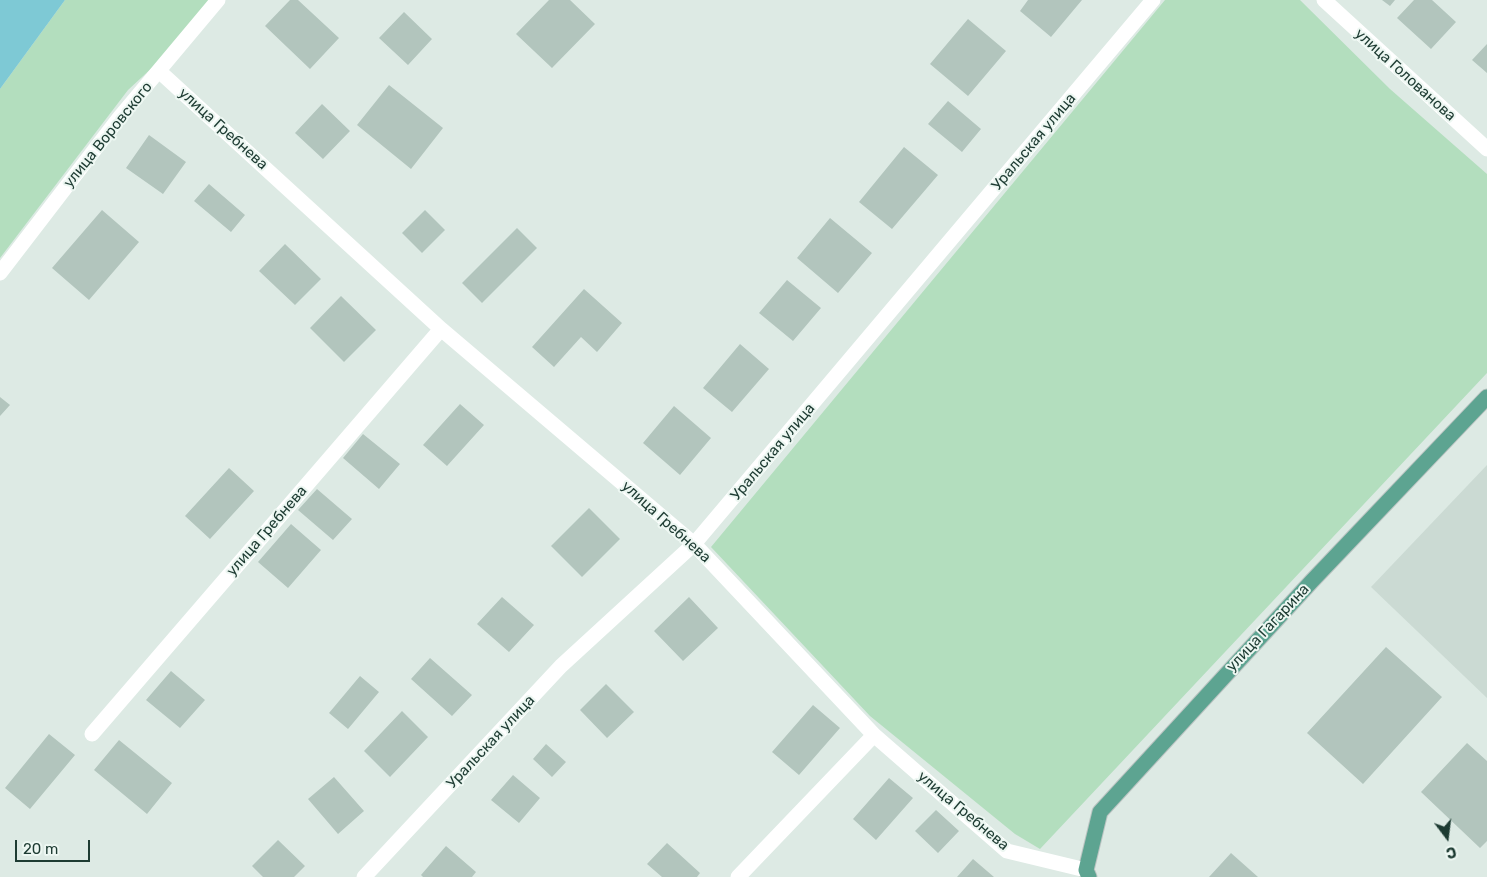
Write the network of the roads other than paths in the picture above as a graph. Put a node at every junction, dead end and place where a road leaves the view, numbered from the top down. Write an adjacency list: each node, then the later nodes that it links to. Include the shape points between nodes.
1 (218, 0): 4 (street, улица Воровского)
2 (1153, 0): 9 (street, Уральская улица)
3 (1324, 0): 5 (street, улица Голованова)
4 (159, 71): 6 (street, улица Воровского); 7 (street, улица Гребнева)
5 (1487, 150)
6 (0, 273)
7 (441, 328): 9 (street, улица Гребнева); 10 (street, улица Гребнева)
8 (1487, 397): 12 (main road, улица Гагарина, via 1311,582 1100,812)
9 (694, 544): 11 (street, улица Гребнева); 13 (street, Уральская улица, via 561,666)
10 (92, 734)
11 (874, 735): 12 (street, улица Гребнева, via 1006,851); 14 (street)
12 (1085, 875)
13 (364, 877)
14 (738, 877)

